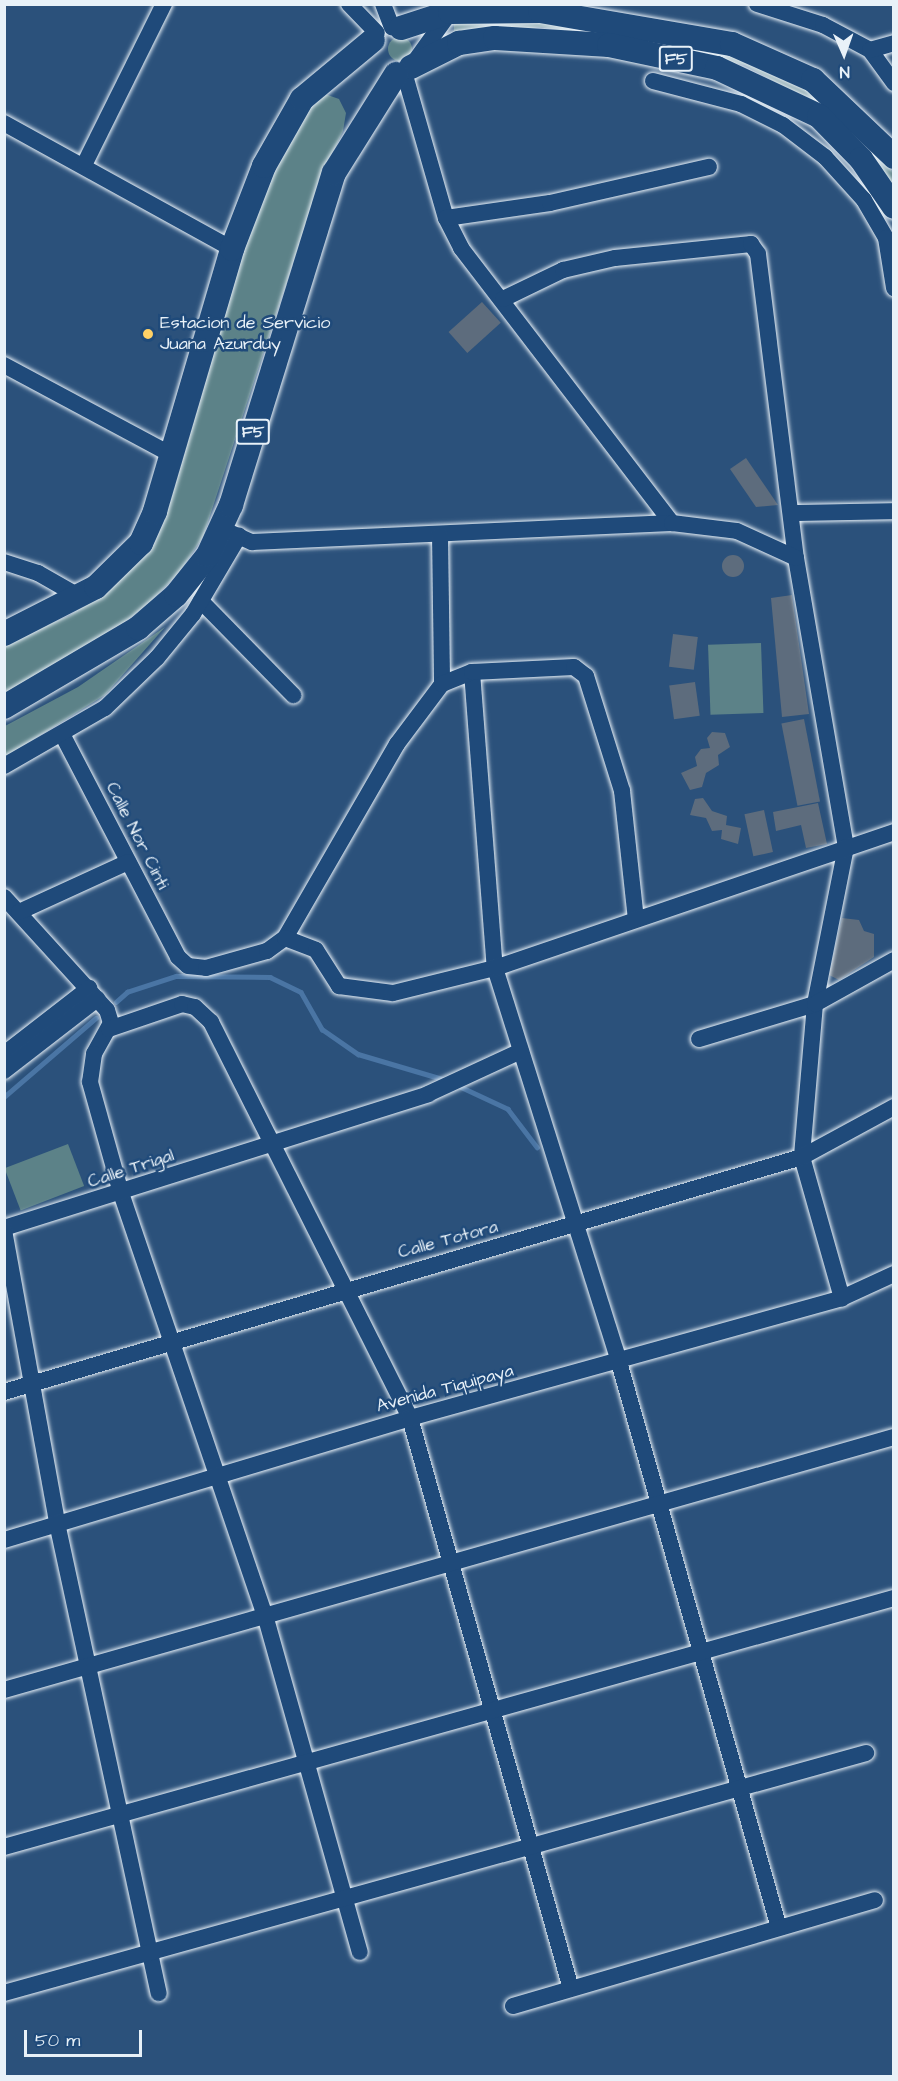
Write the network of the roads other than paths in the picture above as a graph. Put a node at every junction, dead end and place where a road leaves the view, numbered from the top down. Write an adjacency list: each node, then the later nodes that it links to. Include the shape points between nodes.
1 (164, 4): 15 (street)
2 (349, 4): 7 (street)
3 (383, 4): 7 (street)
4 (757, 4): 9 (street, via 823,25)
5 (454, 8): 6 (highway, F5); 7 (highway, F5); 10 (street)
6 (584, 10): 14 (highway, F5, via 686,33 777,62 838,99)
7 (386, 32): 19 (highway, F5, via 302,99 264,166)
8 (894, 43): 9 (street)
9 (870, 50): 12 (street)
10 (406, 69): 17 (highway, F5, via 459,43 506,38 609,45 717,68 819,116 861,159); 18 (street); 27 (highway, F5, via 334,173)
11 (653, 81): 20 (street, via 741,104 783,125 825,157 864,200 886,238)
12 (894, 83)
13 (4, 123): 15 (street)
14 (894, 157)
15 (85, 163): 19 (street)
16 (709, 168): 18 (street, via 550,203)
17 (894, 207)
18 (446, 218): 21 (street, via 461,248)
19 (232, 249): 23 (highway, F5)
20 (894, 288)
21 (503, 299): 25 (street, via 563,270 615,258 752,244 758,254); 26 (street)
22 (4, 365): 23 (street)
23 (172, 455): 31 (highway, F5, via 141,543 118,572)
24 (894, 511): 25 (street)
25 (793, 513): 29 (street)
26 (672, 523): 28 (street); 29 (street, via 737,531)
27 (230, 532): 28 (street, via 252,542); 32 (street); 37 (highway, F5, via 176,595 138,628)
28 (440, 535): 35 (street)
29 (796, 558): 41 (street)
30 (4, 562): 31 (street, via 46,576)
31 (80, 597): 33 (highway, F5)
32 (201, 602): 36 (street); 38 (street, via 120,694)
33 (4, 634)
34 (472, 672): 35 (street); 45 (street, via 574,667 586,676 622,791); 48 (street)
35 (442, 684): 46 (street, via 397,744)
36 (294, 695)
37 (4, 707)
38 (62, 734): 39 (street); 42 (street, Calle Nor Cinti)
39 (4, 766)
40 (894, 832): 41 (street)
41 (846, 848): 45 (street); 50 (street)
42 (128, 862): 44 (street); 46 (street, Calle Nor Cinti, via 178,957 188,966 206,968 267,951)
43 (4, 897): 44 (street)
44 (19, 912): 49 (street)
45 (636, 919): 48 (street)
46 (285, 938): 48 (street, via 316,950 339,986 350,992 393,993)
47 (894, 960): 50 (street)
48 (495, 968): 53 (street)
49 (93, 993): 51 (street, via 107,1010); 54 (street); 55 (street)
50 (815, 1004): 52 (street); 58 (street)
51 (109, 1029): 57 (street, via 182,1004 195,1007 211,1022); 59 (street, via 94,1054 90,1082)
52 (699, 1039)
53 (521, 1051): 57 (street, Calle Trigal, via 428,1094); 60 (street)
54 (4, 1054)
55 (4, 1071)
56 (894, 1107): 58 (street, Calle Totora)
57 (269, 1144): 59 (street, Calle Trigal); 63 (street)
58 (802, 1157): 60 (street, Calle Totora); 64 (street)
59 (121, 1193): 61 (street, Calle Trigal); 65 (street)
60 (576, 1226): 63 (street, Calle Totora); 66 (street)
61 (4, 1229): 67 (street)
62 (893, 1278): 64 (street, Avenida Tiquipaya)
63 (344, 1289): 65 (street, Calle Totora); 69 (street)
64 (842, 1298): 66 (street, Avenida Tiquipaya)
65 (171, 1340): 67 (street, Calle Totora); 71 (street)
66 (619, 1362): 69 (street, Avenida Tiquipaya); 72 (street)
67 (30, 1384): 68 (street, Calle Totora); 73 (street)
68 (4, 1392)
69 (410, 1418): 71 (street, Avenida Tiquipaya); 75 (street)
70 (894, 1437): 72 (street)
71 (221, 1473): 73 (street, Avenida Tiquipaya); 77 (street)
72 (659, 1503): 75 (street); 78 (street)
73 (57, 1523): 74 (street, Avenida Tiquipaya); 79 (street)
74 (4, 1540)
75 (451, 1562): 77 (street); 81 (street)
76 (894, 1598): 78 (street)
77 (265, 1615): 79 (street); 83 (street)
78 (701, 1652): 81 (street); 84 (street)
79 (86, 1666): 80 (street); 85 (street)
80 (4, 1690)
81 (493, 1710): 83 (street); 86 (street)
82 (866, 1753): 84 (street)
83 (306, 1762): 85 (street); 88 (street)
84 (740, 1788): 86 (street); 90 (street)
85 (117, 1814): 87 (street); 92 (street)
86 (531, 1846): 88 (street); 93 (street)
87 (4, 1847)
88 (346, 1898): 91 (street); 92 (street)
89 (875, 1900): 90 (street)
90 (778, 1928): 93 (street)
91 (360, 1952)
92 (146, 1954): 94 (street); 95 (street)
93 (571, 1989): 96 (street)
94 (4, 1993)
95 (159, 1993)
96 (513, 2006)

